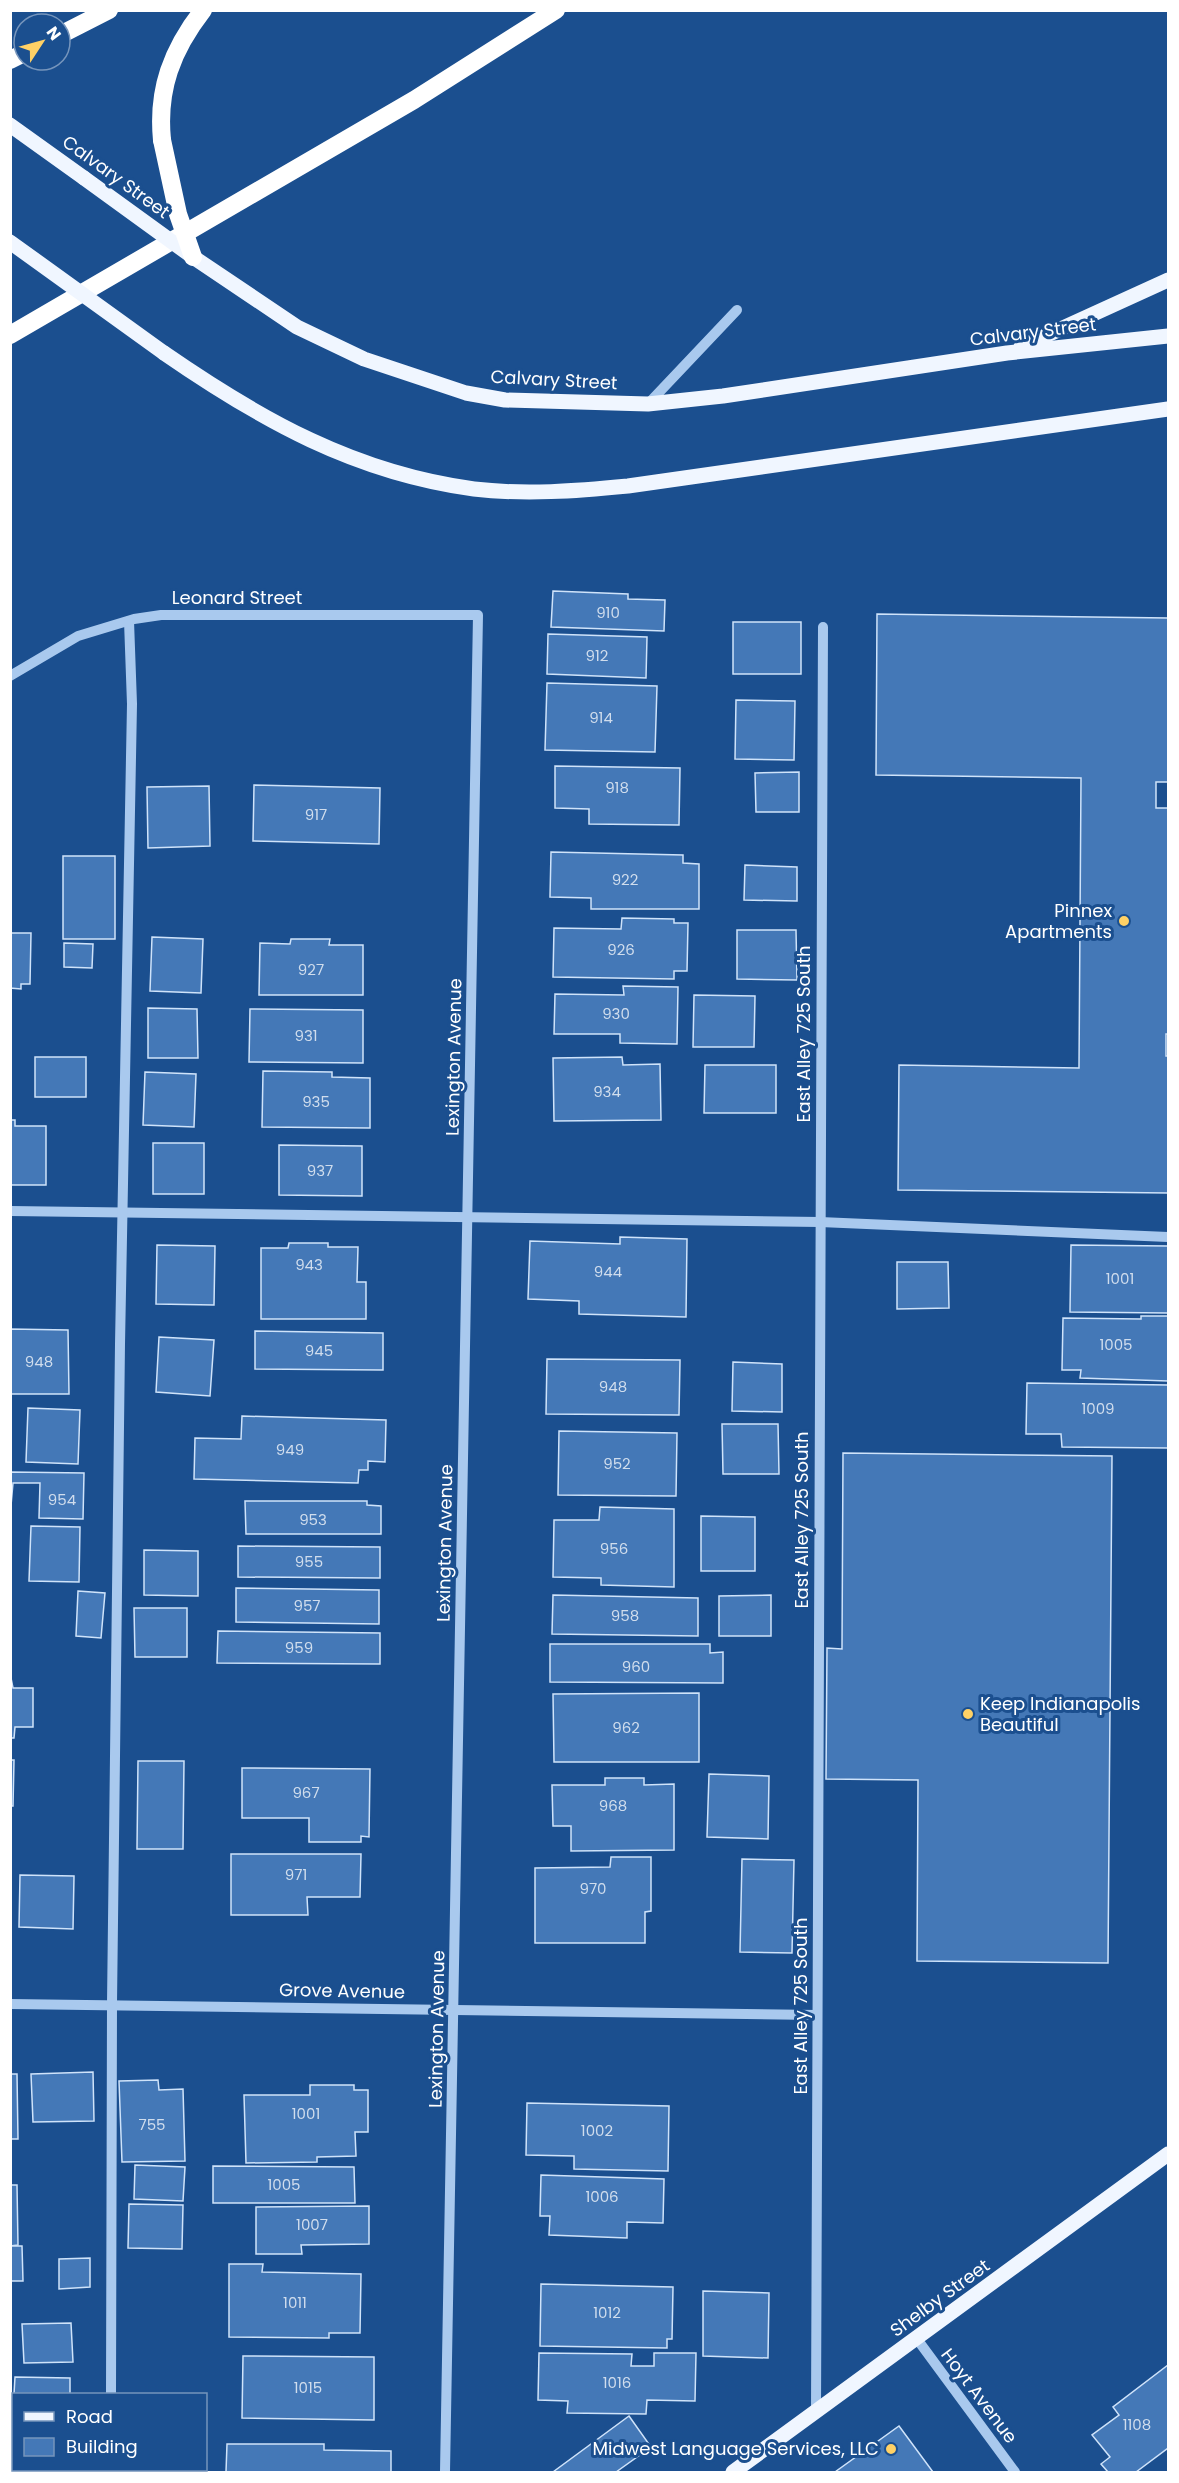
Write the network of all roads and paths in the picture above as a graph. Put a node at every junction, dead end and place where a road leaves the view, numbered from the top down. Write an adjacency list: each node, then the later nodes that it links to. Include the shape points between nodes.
1 (109, 10): 4 (highway)
2 (203, 10): 7 (highway, bridge, via 184,34 160,100 162,140 178,214)
3 (556, 10): 10 (highway, via 414,100)
4 (72, 29)
5 (10, 125): 7 (main road, Calvary Street, bridge)
6 (10, 242): 14 (main road, bridge, via 164,353 271,422 344,457 475,489 573,491 628,486)
7 (193, 256): 13 (main road, Calvary Street, via 297,327 364,358 466,393 551,403)
8 (1168, 280): 12 (main road)
9 (737, 310): 13 (street)
10 (10, 335)
11 (1168, 336): 12 (main road, Calvary Street)
12 (1007, 353): 13 (main road, Calvary Street)
13 (648, 404)
14 (1168, 409)
15 (478, 615): 16 (street, Leonard Street, via 174,614); 21 (street, Lexington Avenue)
16 (129, 621): 18 (street, Leonard Street, via 78,636); 20 (street, via 132,704)
17 (823, 627): 22 (street, East Alley 725 South)
18 (10, 676)
19 (10, 1211): 20 (street)
20 (123, 1213): 21 (street); 25 (street)
21 (468, 1217): 22 (street); 26 (street, Lexington Avenue)
22 (820, 1222): 23 (street); 27 (street, East Alley 725 South)
23 (1168, 1237)
24 (10, 2004): 25 (street, Grove Avenue)
25 (112, 2004): 26 (street, Grove Avenue); 30 (street)
26 (454, 2010): 27 (street, Grove Avenue); 32 (street, Lexington Avenue)
27 (817, 2015): 31 (street, East Alley 725 South)
28 (1168, 2154): 29 (main road, Shelby Street)
29 (917, 2340): 31 (main road, Shelby Street); 34 (street, Hoyt Avenue)
30 (111, 2393)
31 (816, 2412): 33 (main road, Shelby Street)
32 (445, 2472)
33 (733, 2472)
34 (1015, 2472)

